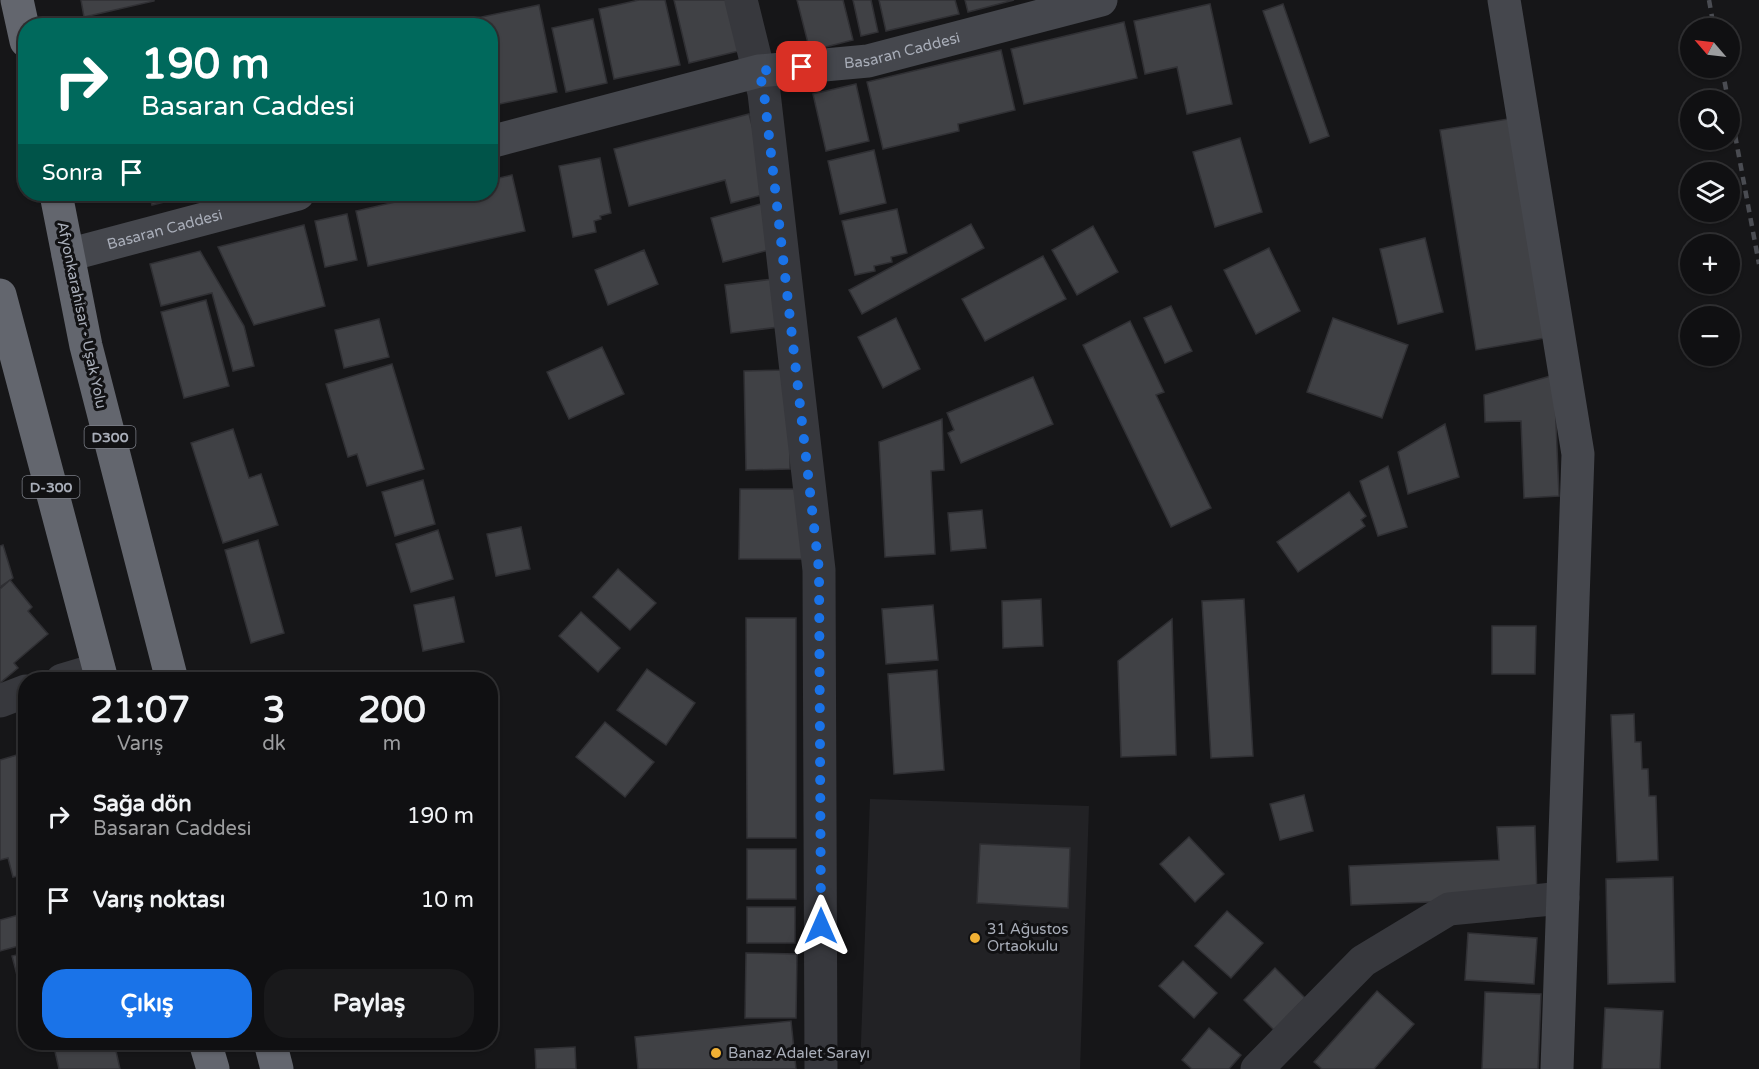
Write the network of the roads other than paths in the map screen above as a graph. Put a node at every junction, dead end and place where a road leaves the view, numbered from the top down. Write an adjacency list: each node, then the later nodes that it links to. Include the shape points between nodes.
1 (17, 0): 5 (highway)
2 (741, 0): 6 (street)
3 (1101, 0): 6 (street, Basaran Caddesi, via 868,61)
4 (1504, 0): 16 (street, via 1578,454)
5 (21, 18)
6 (759, 71): 7 (street, Basaran Caddesi); 21 (street, via 819,570)
7 (498, 140)
8 (57, 201): 10 (highway, Afyonkarahisar - Uşak Yolu / D300)
9 (272, 201): 10 (street, Basaran Caddesi)
10 (68, 255): 13 (highway, Afyonkarahisar - Uşak Yolu / D300, via 86,346)
11 (0, 295): 12 (highway, D-300)
12 (100, 672)
13 (170, 672)
14 (18, 694): 15 (street)
15 (0, 701)
16 (1563, 898): 22 (street, via 1449,909 1364,961); 23 (street)
17 (207, 1050): 19 (highway)
18 (272, 1050): 20 (highway)
19 (213, 1069)
20 (277, 1069)
21 (821, 1069)
22 (1257, 1069)
23 (1557, 1069)

